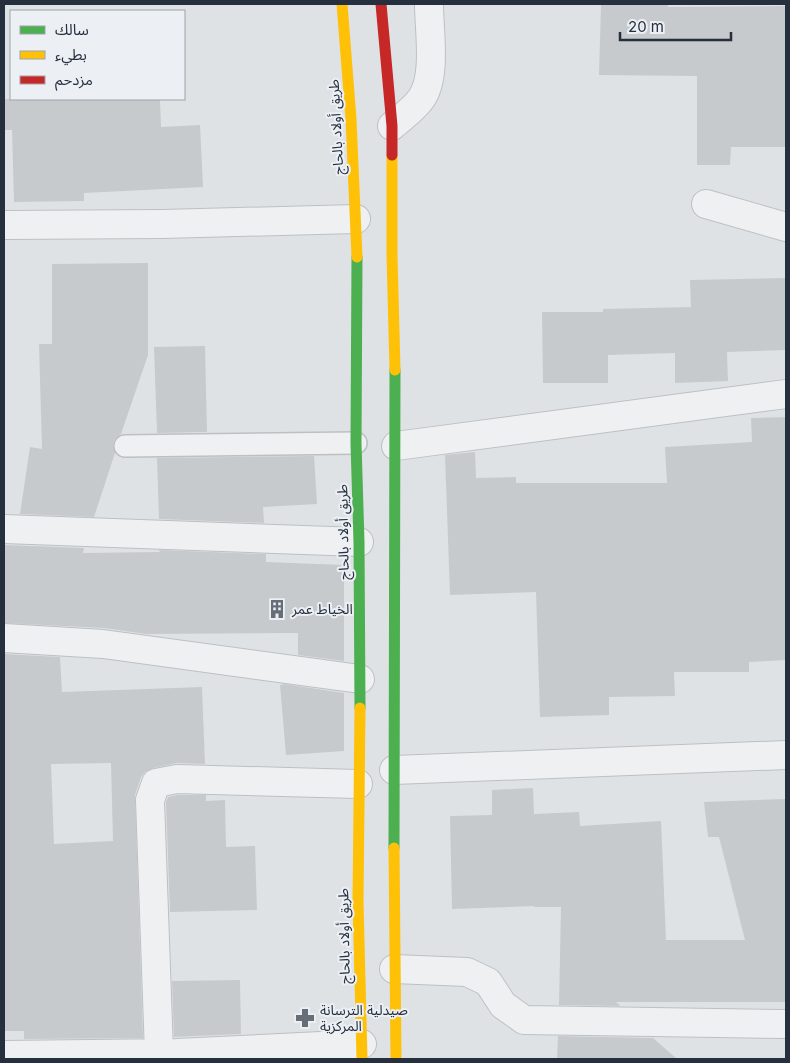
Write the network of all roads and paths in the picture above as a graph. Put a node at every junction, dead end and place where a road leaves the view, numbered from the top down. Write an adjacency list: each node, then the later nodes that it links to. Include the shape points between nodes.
1 (342, 4): 6 (main road, طريق أولاد بالحاج)
2 (382, 4): 4 (main road)
3 (429, 4): 4 (street, via 428,83 420,100)
4 (392, 126): 12 (main road)
5 (706, 204): 8 (street)
6 (356, 219): 7 (street); 10 (main road, طريق أولاد بالحاج)
7 (4, 225)
8 (786, 227)
9 (786, 394): 12 (street)
10 (356, 443): 11 (lane); 14 (main road, طريق أولاد بالحاج)
11 (125, 446)
12 (396, 446): 18 (main road)
13 (4, 529): 14 (street)
14 (359, 542): 16 (main road, طريق أولاد بالحاج)
15 (4, 638): 16 (street, via 103,644)
16 (360, 679): 19 (main road, طريق أولاد بالحاج)
17 (786, 754): 18 (street)
18 (394, 770): 20 (main road)
19 (358, 784): 22 (main road, طريق أولاد بالحاج); 23 (street, via 177,779 156,783 150,800)
20 (394, 969): 21 (street, via 467,972 488,982 504,1005 524,1020); 25 (main road)
21 (786, 1024)
22 (362, 1052): 23 (street)
23 (158, 1053): 24 (street)
24 (4, 1055)
25 (396, 1059)

